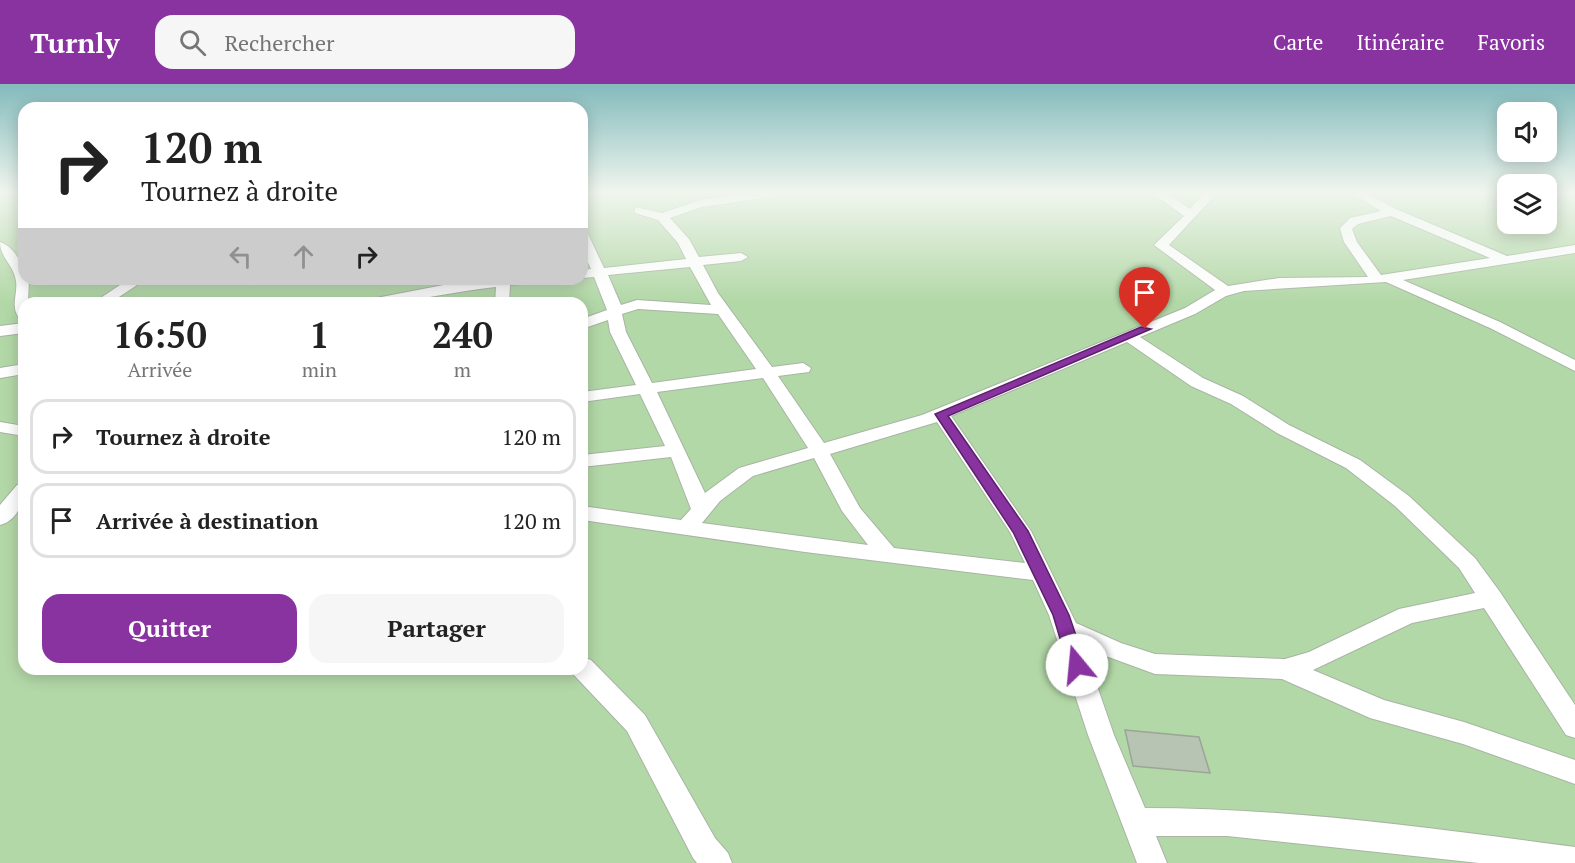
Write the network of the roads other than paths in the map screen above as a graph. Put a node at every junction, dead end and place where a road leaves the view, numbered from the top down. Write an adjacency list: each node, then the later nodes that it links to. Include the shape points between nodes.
1 (672, 228): 10 (street, via 684,242)
2 (1179, 228): 17 (street, via 1162,247)
3 (1346, 228): 14 (street, via 1350,241)
4 (1431, 228): 9 (street)
5 (0, 246): 11 (street)
6 (588, 246): 12 (street)
7 (1575, 249): 9 (street)
8 (741, 256): 10 (street)
9 (1506, 260): 14 (street)
10 (693, 263): 12 (street); 20 (street)
11 (18, 270)
12 (601, 272): 13 (street); 21 (street)
13 (588, 273)
14 (1382, 279): 17 (street, via 1341,284 1260,284); 26 (street, via 1495,325)
15 (129, 285): 18 (street)
16 (473, 285): 19 (street)
17 (1226, 291): 25 (street, via 1190,311)
18 (110, 297)
19 (402, 297)
20 (722, 310): 21 (street, via 650,303); 30 (street)
21 (615, 312): 22 (street); 31 (street, via 618,332)
22 (588, 322)
23 (18, 328): 24 (street)
24 (0, 330)
25 (1128, 336): 33 (street); 46 (street, via 1197,382 1353,464 1374,479 1467,563)
26 (1575, 366)
27 (803, 368): 30 (street)
28 (18, 370): 29 (street)
29 (0, 373)
30 (767, 373): 31 (street); 36 (street)
31 (647, 389): 32 (street); 37 (street)
32 (588, 396)
33 (941, 414): 36 (street); 45 (street, via 1020,531)
34 (0, 428): 35 (street)
35 (18, 430)
36 (819, 450): 40 (street, via 741,474); 44 (street, via 852,511)
37 (676, 451): 38 (street); 40 (street)
38 (588, 460)
39 (18, 496): 42 (street)
40 (700, 509): 43 (street)
41 (588, 514): 43 (street)
42 (0, 518)
43 (686, 528): 44 (street)
44 (888, 555): 45 (street)
45 (1041, 573): 47 (street)
46 (1492, 598): 48 (street, via 1407,615 1317,659); 50 (street)
47 (1066, 629): 48 (street, via 1155,664); 52 (street)
48 (1285, 669): 51 (street, via 1370,707 1482,739)
49 (588, 673): 54 (street, via 636,723 704,848)
50 (1575, 727)
51 (1575, 772)
52 (1135, 822): 53 (street, via 1238,823 1446,844); 55 (street)
53 (1575, 862)
54 (717, 863)
55 (1152, 863)

